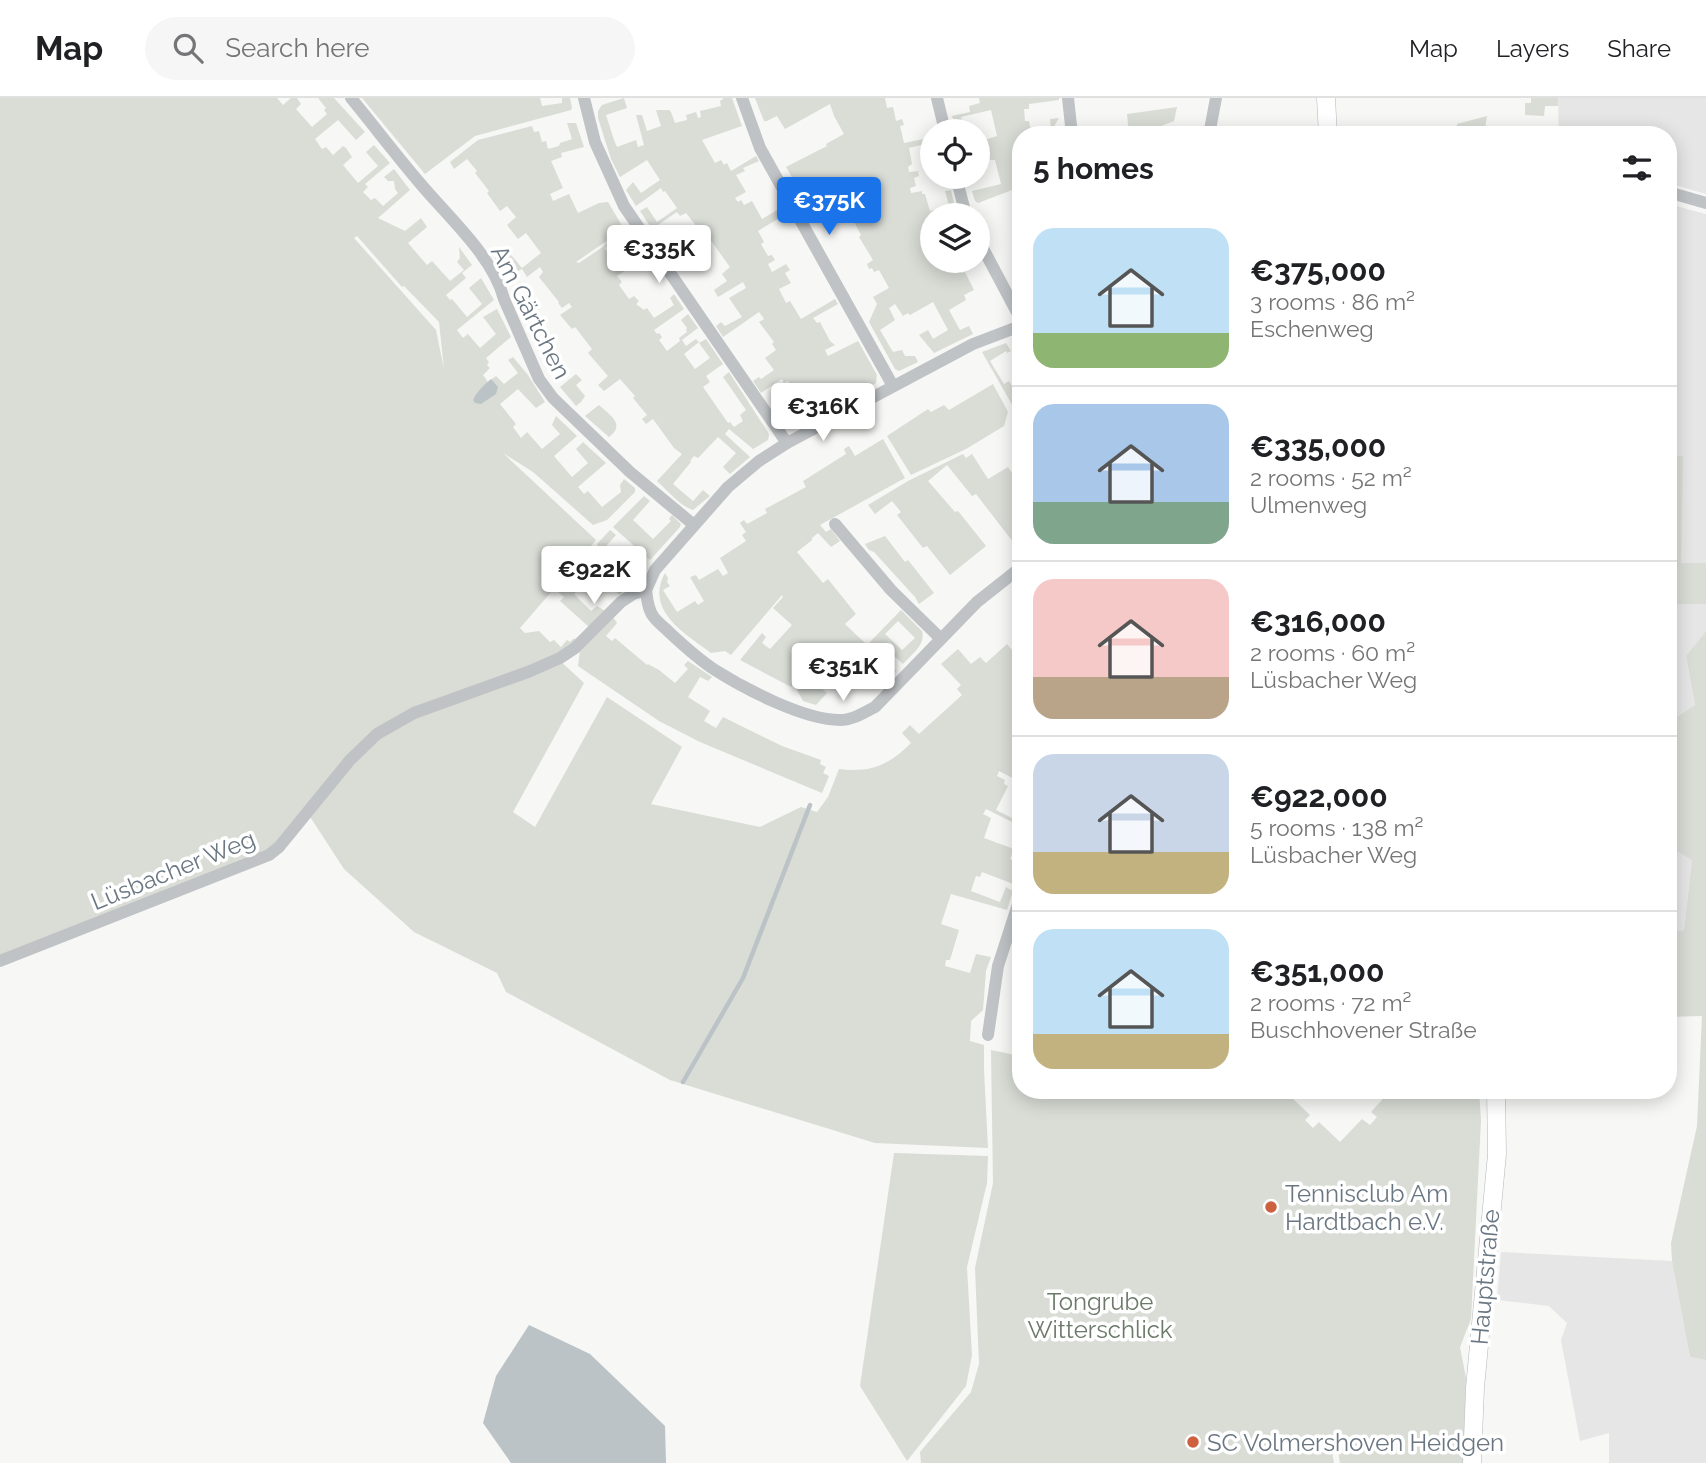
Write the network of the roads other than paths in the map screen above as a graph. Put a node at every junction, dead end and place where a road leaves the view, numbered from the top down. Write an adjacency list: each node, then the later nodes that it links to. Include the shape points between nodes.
1 (351, 98): 22 (street, Am Gärtchen, via 487,261 539,379 552,398)
2 (586, 98): 20 (street, via 595,142 624,205)
3 (742, 98): 19 (street, via 760,148)
4 (937, 98): 9 (street)
5 (1068, 98): 8 (street)
6 (1216, 98): 12 (street)
7 (1326, 98): 13 (main road)
8 (1069, 118): 10 (street); 11 (street)
9 (942, 119)
10 (1065, 126)
11 (1070, 126)
12 (1211, 126)
13 (1328, 126)
14 (1677, 195): 15 (street)
15 (1706, 203)
16 (990, 262): 17 (street)
17 (1012, 303)
18 (1012, 329): 19 (street)
19 (893, 386): 20 (street)
20 (787, 443): 22 (street, via 728,487)
21 (835, 524): 25 (street, via 891,590)
22 (694, 525): 24 (street, via 654,570)
23 (1012, 574): 25 (street)
24 (646, 590): 25 (street, via 653,616 687,649 758,693 825,719 843,720 875,707); 27 (street, Lüsbacher Weg, via 621,602 560,658 414,713 377,734 269,855)
25 (940, 638)
26 (1012, 923): 28 (street, via 998,966)
27 (0, 961)
28 (988, 1035)
29 (1496, 1099): 30 (main road, Hauptstraße, via 1496,1154)
30 (1472, 1463)

